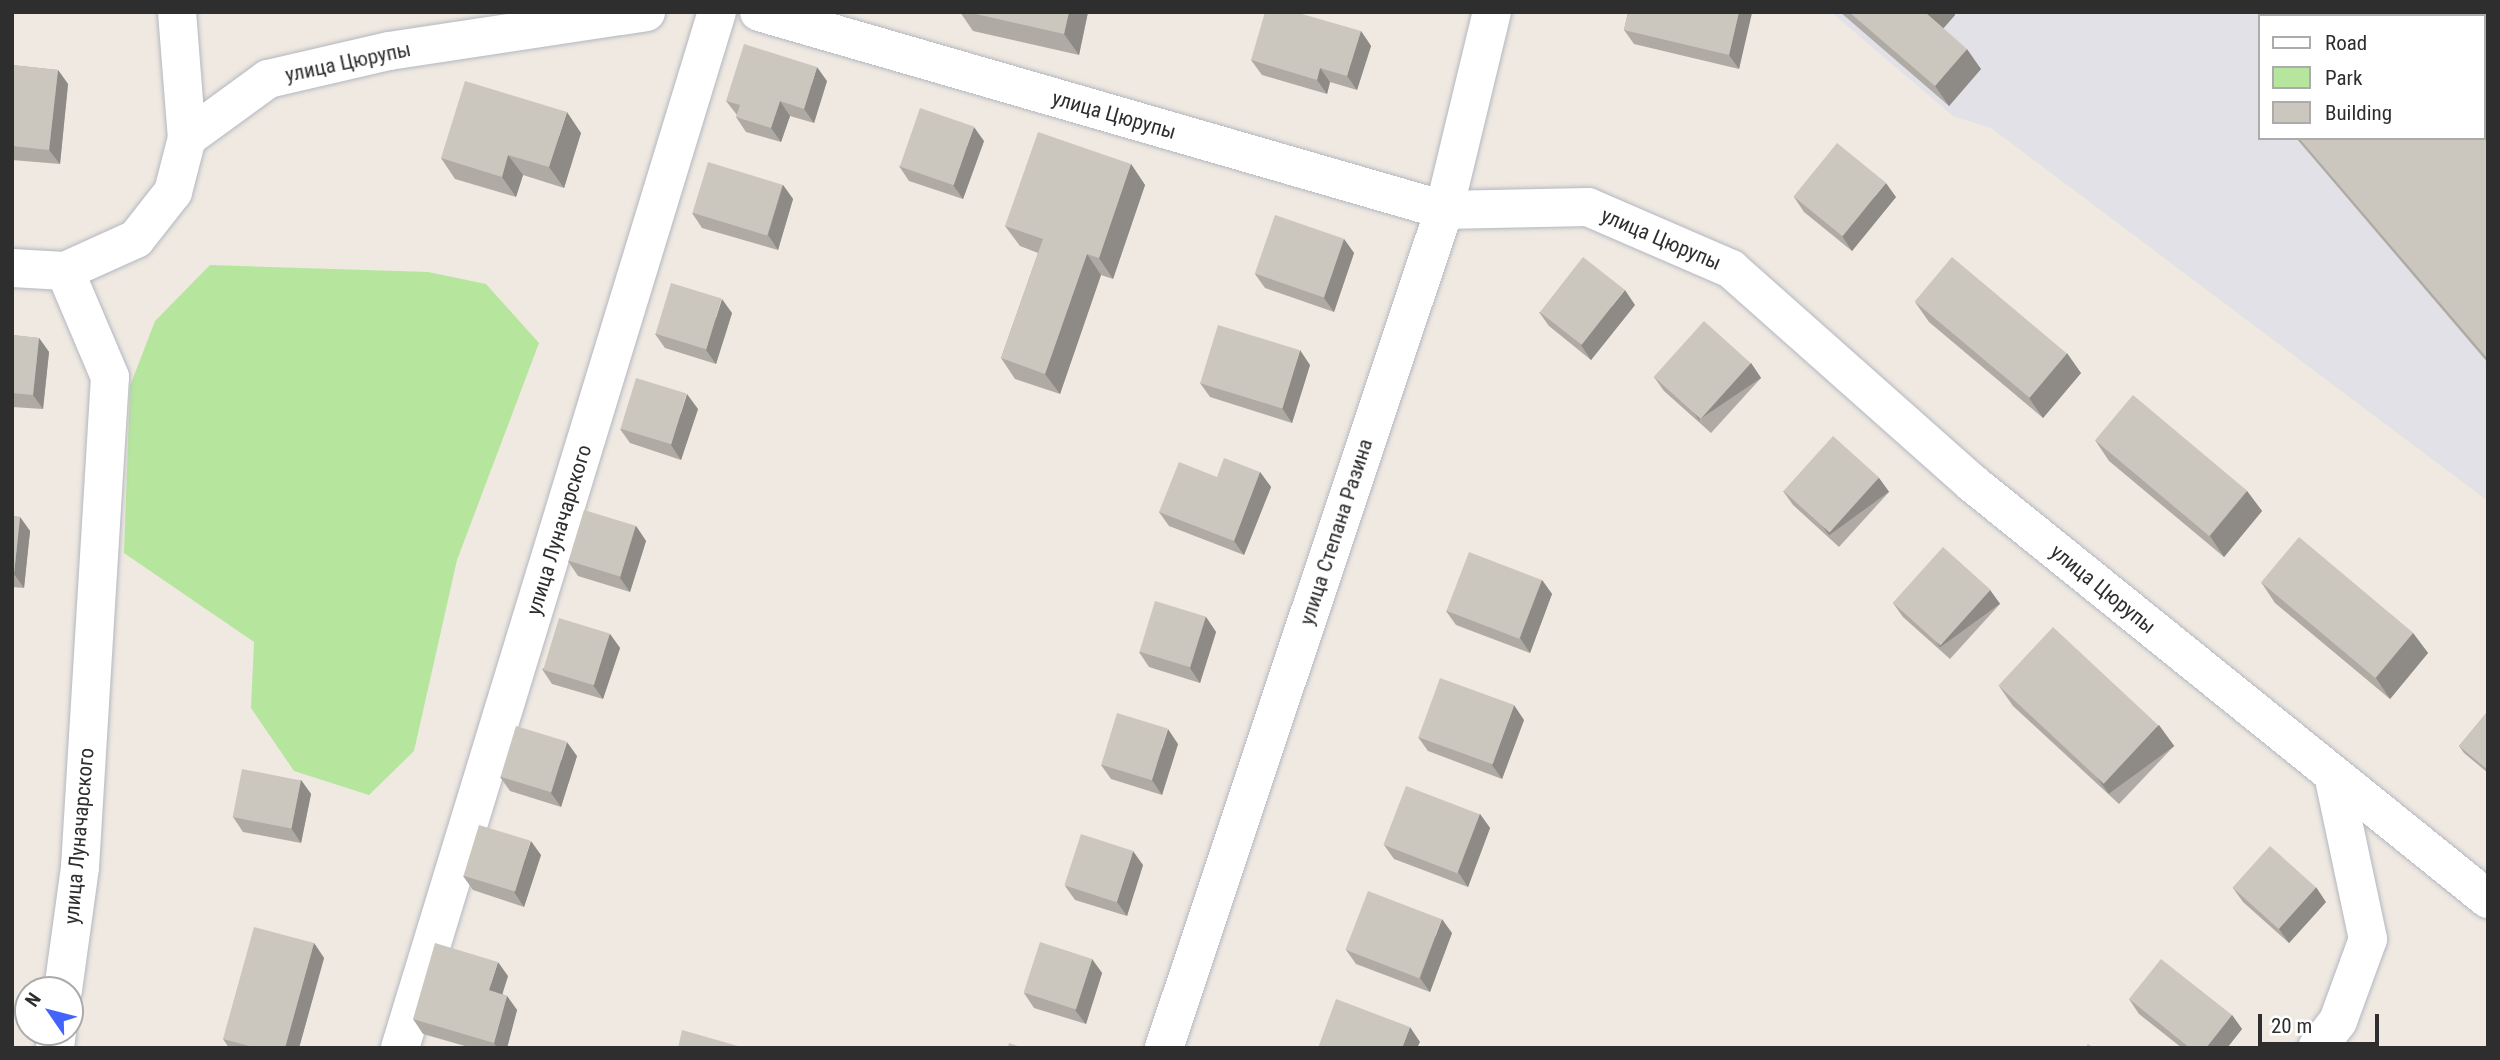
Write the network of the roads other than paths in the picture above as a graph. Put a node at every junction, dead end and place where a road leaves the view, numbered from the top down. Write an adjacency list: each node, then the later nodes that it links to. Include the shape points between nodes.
1 (177, 12): 6 (street)
2 (646, 12): 6 (street, улица Цюрупы, via 389,51 268,79)
3 (717, 12): 13 (street, улица Луначарского)
4 (760, 12): 7 (street, улица Цюрупы)
5 (1492, 12): 7 (street, улица Степана Разина)
6 (187, 138): 9 (street, via 173,192 136,239)
7 (1444, 210): 10 (street, улица Цюрупы, via 1588,207 1731,269 1972,483); 14 (street, улица Степана Разина)
8 (12, 268): 9 (street)
9 (65, 271): 12 (street, улица Луначарского, via 110,377 80,867)
10 (2333, 775): 11 (street, улица Цюрупы); 15 (street, via 2368,939 2339,1021)
11 (2488, 899)
12 (65, 976)
13 (400, 1048)
14 (1164, 1048)
15 (2316, 1048)

